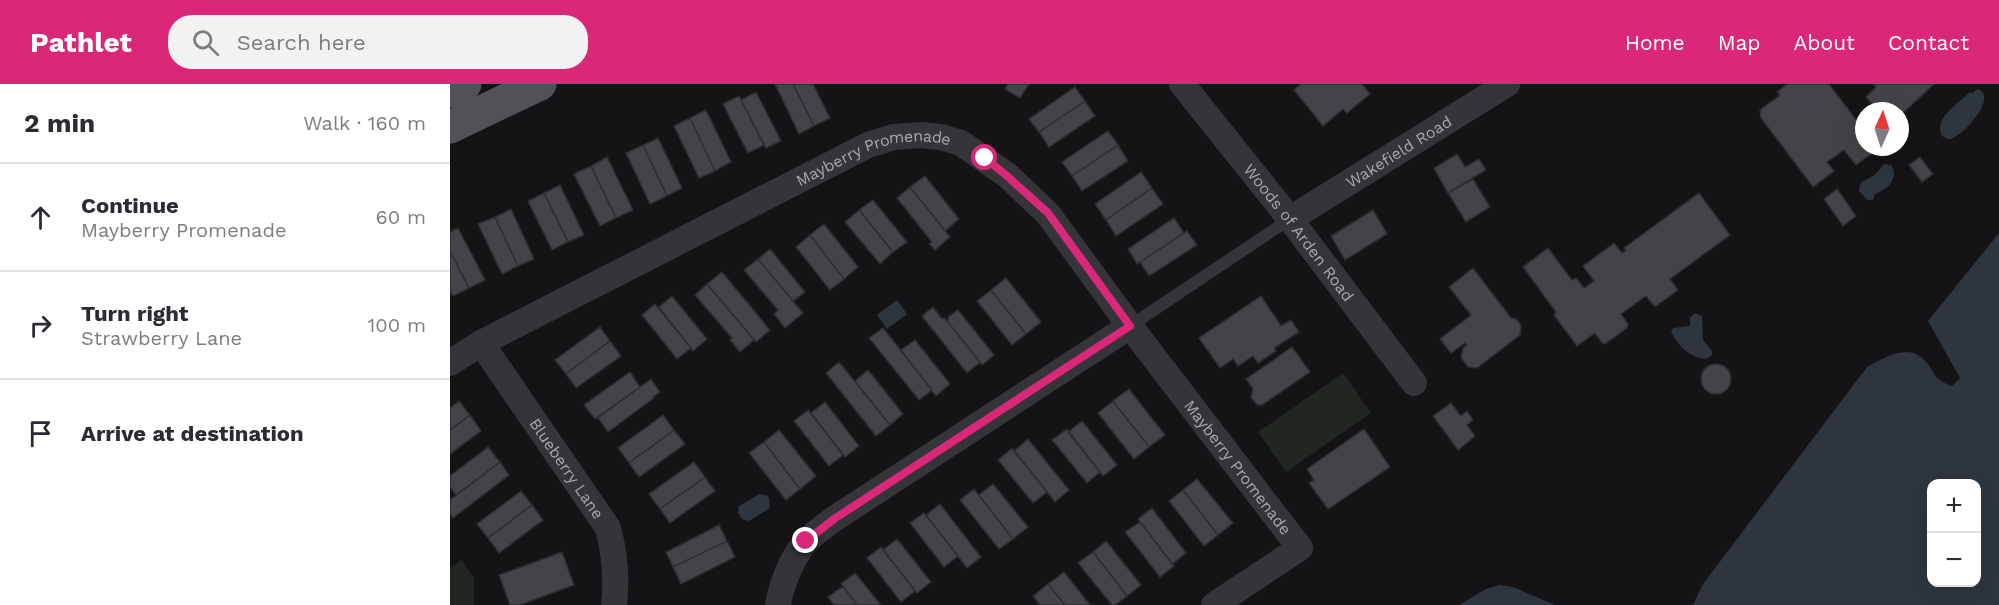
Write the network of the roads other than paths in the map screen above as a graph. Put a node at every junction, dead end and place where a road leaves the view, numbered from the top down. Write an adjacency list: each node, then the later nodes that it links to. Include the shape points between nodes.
1 (465, 84): 5 (main road)
2 (540, 84): 6 (main road)
3 (1182, 84): 7 (street, Woods of Arden Road)
4 (1508, 84): 7 (street, Wakefield Road)
5 (450, 91)
6 (450, 127)
7 (1290, 219): 8 (lane); 11 (street, Woods of Arden Road)
8 (1130, 326): 9 (street, Mayberry Promenade, via 1048,213 1006,175 961,143 921,135 894,137 868,145); 13 (street, via 806,541 790,567); 14 (street, Mayberry Promenade, via 1300,548)
9 (480, 343): 10 (street, Mayberry Promenade); 12 (street, Blueberry Lane, via 608,528 614,551)
10 (452, 358)
11 (1414, 383)
12 (614, 605)
13 (778, 605)
14 (1214, 605)

